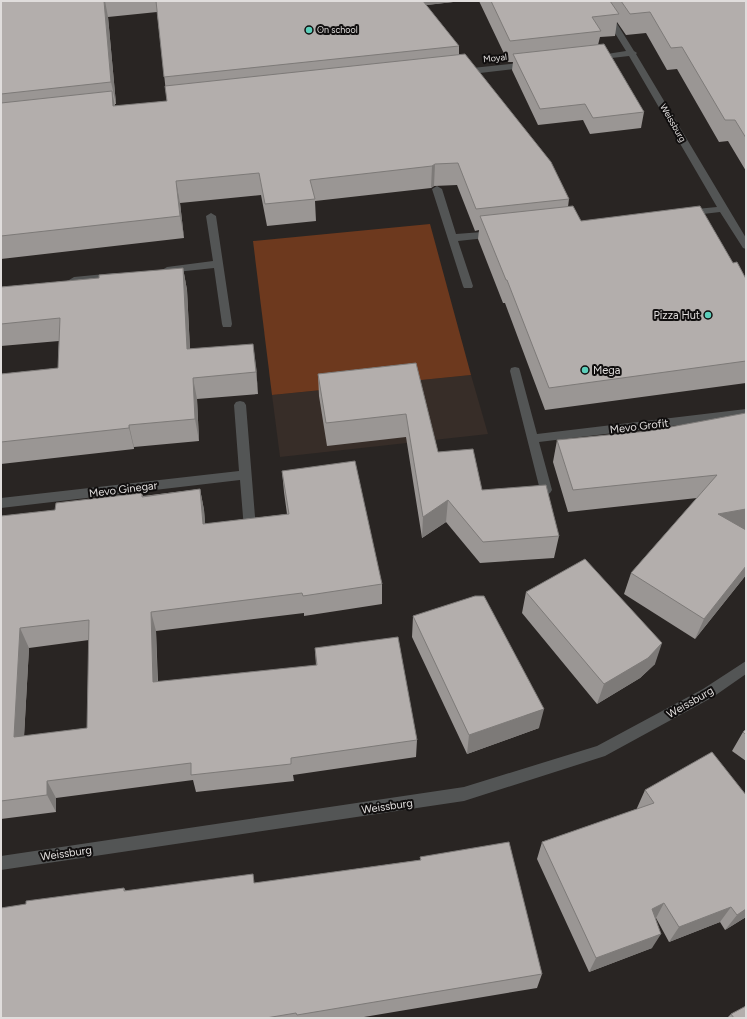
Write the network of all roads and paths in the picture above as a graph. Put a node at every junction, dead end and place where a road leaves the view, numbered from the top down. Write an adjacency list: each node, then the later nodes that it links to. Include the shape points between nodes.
1 (599, 1): 2 (street, Weissburg)
2 (633, 54): 3 (street); 7 (street, Weissburg)
3 (585, 58)
4 (538, 64): 5 (street, Moyal)
5 (451, 73)
6 (437, 189): 11 (street)
7 (722, 208): 8 (street); 12 (street, Weissburg)
8 (675, 214)
9 (211, 216): 13 (street)
10 (508, 232): 11 (street)
11 (452, 238): 17 (street)
12 (746, 246)
13 (218, 264): 14 (street); 18 (street)
14 (156, 271)
15 (125, 275): 16 (street)
16 (63, 282)
17 (468, 286)
18 (227, 324)
19 (515, 371): 22 (street)
20 (240, 405): 23 (street)
21 (746, 413): 22 (street, Mevo Grofit)
22 (532, 439): 24 (street)
23 (246, 475): 25 (street, Mevo Ginegar); 26 (street)
24 (546, 490)
25 (1, 503)
26 (250, 529)
27 (746, 667): 28 (street, Weissburg, via 708,693 600,751 464,794)
28 (1, 863)

